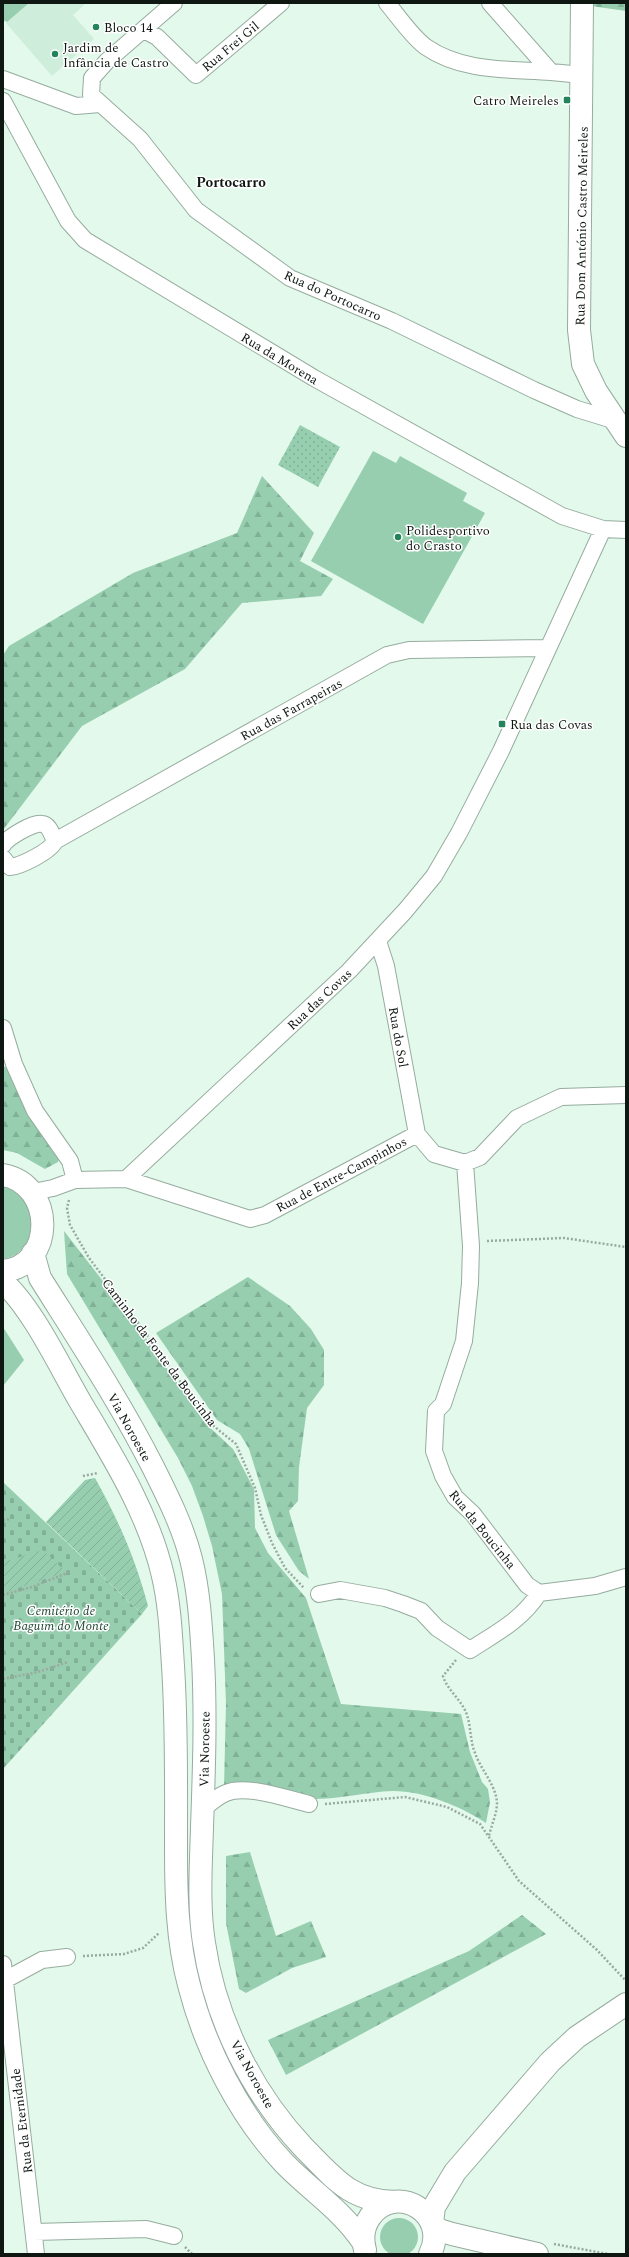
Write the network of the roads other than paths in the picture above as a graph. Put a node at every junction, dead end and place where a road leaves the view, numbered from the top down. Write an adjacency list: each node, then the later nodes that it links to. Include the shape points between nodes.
1 (174, 3): 6 (street)
2 (281, 3): 6 (street, Rua Frei Gil, via 196,75 157,37)
3 (387, 3): 7 (street, via 425,46 447,58 476,68)
4 (490, 3): 7 (street)
5 (582, 3): 8 (main road, Rua Dom António Castro Meireles)
6 (144, 30): 11 (street, via 107,61 92,78 91,95)
7 (551, 72): 8 (street)
8 (582, 75): 12 (main road, Rua Dom António Castro Meireles, via 579,330 583,364 596,391)
9 (3, 79): 11 (street, via 76,106)
10 (3, 101): 13 (street, Rua da Morena, via 68,222 86,240 314,378 562,516)
11 (100, 104): 12 (street, Rua do Portocarro, via 140,139 196,210 290,278 392,321)
12 (621, 429)
13 (603, 529): 14 (street, Rua da Morena); 15 (street, Rua das Covas)
14 (626, 530)
15 (547, 648): 16 (street, Rua das Farrapeiras, via 409,650 387,655); 19 (street, Rua das Covas, via 501,751 446,857 405,911)
16 (56, 841): 17 (street, via 47,826 35,824 6,840); 18 (street, Rua das Farrapeiras, via 50,848 17,866 10,867)
17 (3, 845)
18 (3, 858)
19 (378, 941): 22 (street, Rua do Sol, via 386,966); 25 (street, Rua das Covas)
20 (3, 1028): 26 (street, via 14,1064 35,1111 70,1161)
21 (626, 1095): 23 (street, via 561,1097 517,1118 480,1157)
22 (417, 1134): 23 (street, Rua de Entre-Campinhos, via 434,1154); 25 (street, Rua de Entre-Campinhos, via 265,1215 250,1218)
23 (465, 1163): 32 (street, Rua da Boucinha, via 471,1272 464,1341 443,1404 436,1411 434,1451 442,1476 456,1496 473,1514 527,1585)
24 (3, 1175): 27 (main road, via 20,1181)
25 (126, 1179): 26 (street)
26 (75, 1180): 27 (street)
27 (42, 1195): 28 (main road, via 43,1228 41,1239)
28 (33, 1253): 29 (main road, via 21,1264); 35 (main road, Via Noroeste, via 40,1278 136,1433 175,1511 191,1559 199,1611 204,1676)
29 (3, 1271)
30 (3, 1282): 45 (main road, Via Noroeste, via 37,1328 108,1449 140,1511 163,1575 172,1624 176,1894 179,1935 189,1986 197,2011 214,2055 256,2128 283,2162 338,2210)
31 (626, 1577): 32 (street, via 595,1586)
32 (539, 1593): 33 (street, via 532,1604 508,1626 470,1650 437,1628 421,1611 403,1604 340,1590)
33 (319, 1594)
34 (309, 1804): 35 (street, via 274,1795 238,1790 226,1793)
35 (203, 1808): 41 (main road, Via Noroeste, via 201,1892 204,1940 209,1971 222,2013 239,2053 269,2106 324,2169 344,2187 358,2195 375,2201)
36 (67, 1957): 38 (street, via 42,1960)
37 (3, 1964): 38 (street, Rua da Eternidade)
38 (5, 1980): 43 (street, Rua da Eternidade)
39 (626, 2004): 40 (main road, via 576,2038 550,2062)
40 (455, 2172): 41 (main road, via 425,2198); 42 (main road, via 436,2202)
41 (401, 2202): 42 (main road, via 418,2207 427,2214); 45 (main road, via 383,2205 366,2222)
42 (432, 2223): 47 (main road, via 435,2236); 48 (main road, via 439,2230 452,2234)
43 (34, 2232): 44 (street, via 146,2228); 46 (street, Rua da Eternidade)
44 (174, 2236)
45 (365, 2249)
46 (36, 2254)
47 (430, 2254)
48 (536, 2254)

